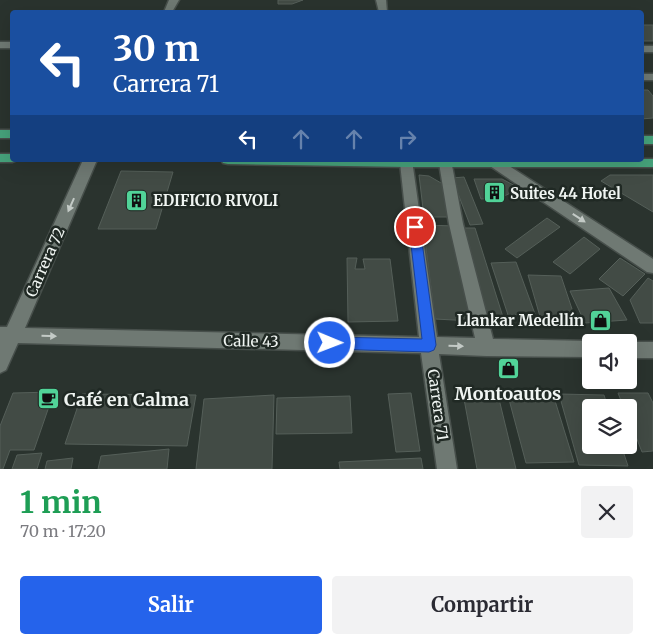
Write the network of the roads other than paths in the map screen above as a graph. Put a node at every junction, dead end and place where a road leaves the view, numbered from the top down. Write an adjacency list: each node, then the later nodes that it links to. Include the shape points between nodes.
1 (89, 162): 8 (street, Carrera 72, one-way to 8)
2 (347, 162): 3 (main road)
3 (407, 163): 4 (main road); 9 (street, Carrera 71)
4 (446, 163): 5 (main road); 10 (street, via 456,224)
5 (495, 163): 6 (main road); 7 (street, one-way to 7)
6 (653, 163)
7 (653, 266)
8 (7, 335): 9 (street, Calle 43, one-way to 9); 14 (street, Carrera 72)
9 (429, 345): 10 (street, Calle 43, one-way to 10); 15 (street, Carrera 71)
10 (486, 348): 11 (street, Calle 43)
11 (582, 349)
12 (637, 350): 13 (street)
13 (653, 350)
14 (0, 364)
15 (447, 469)

